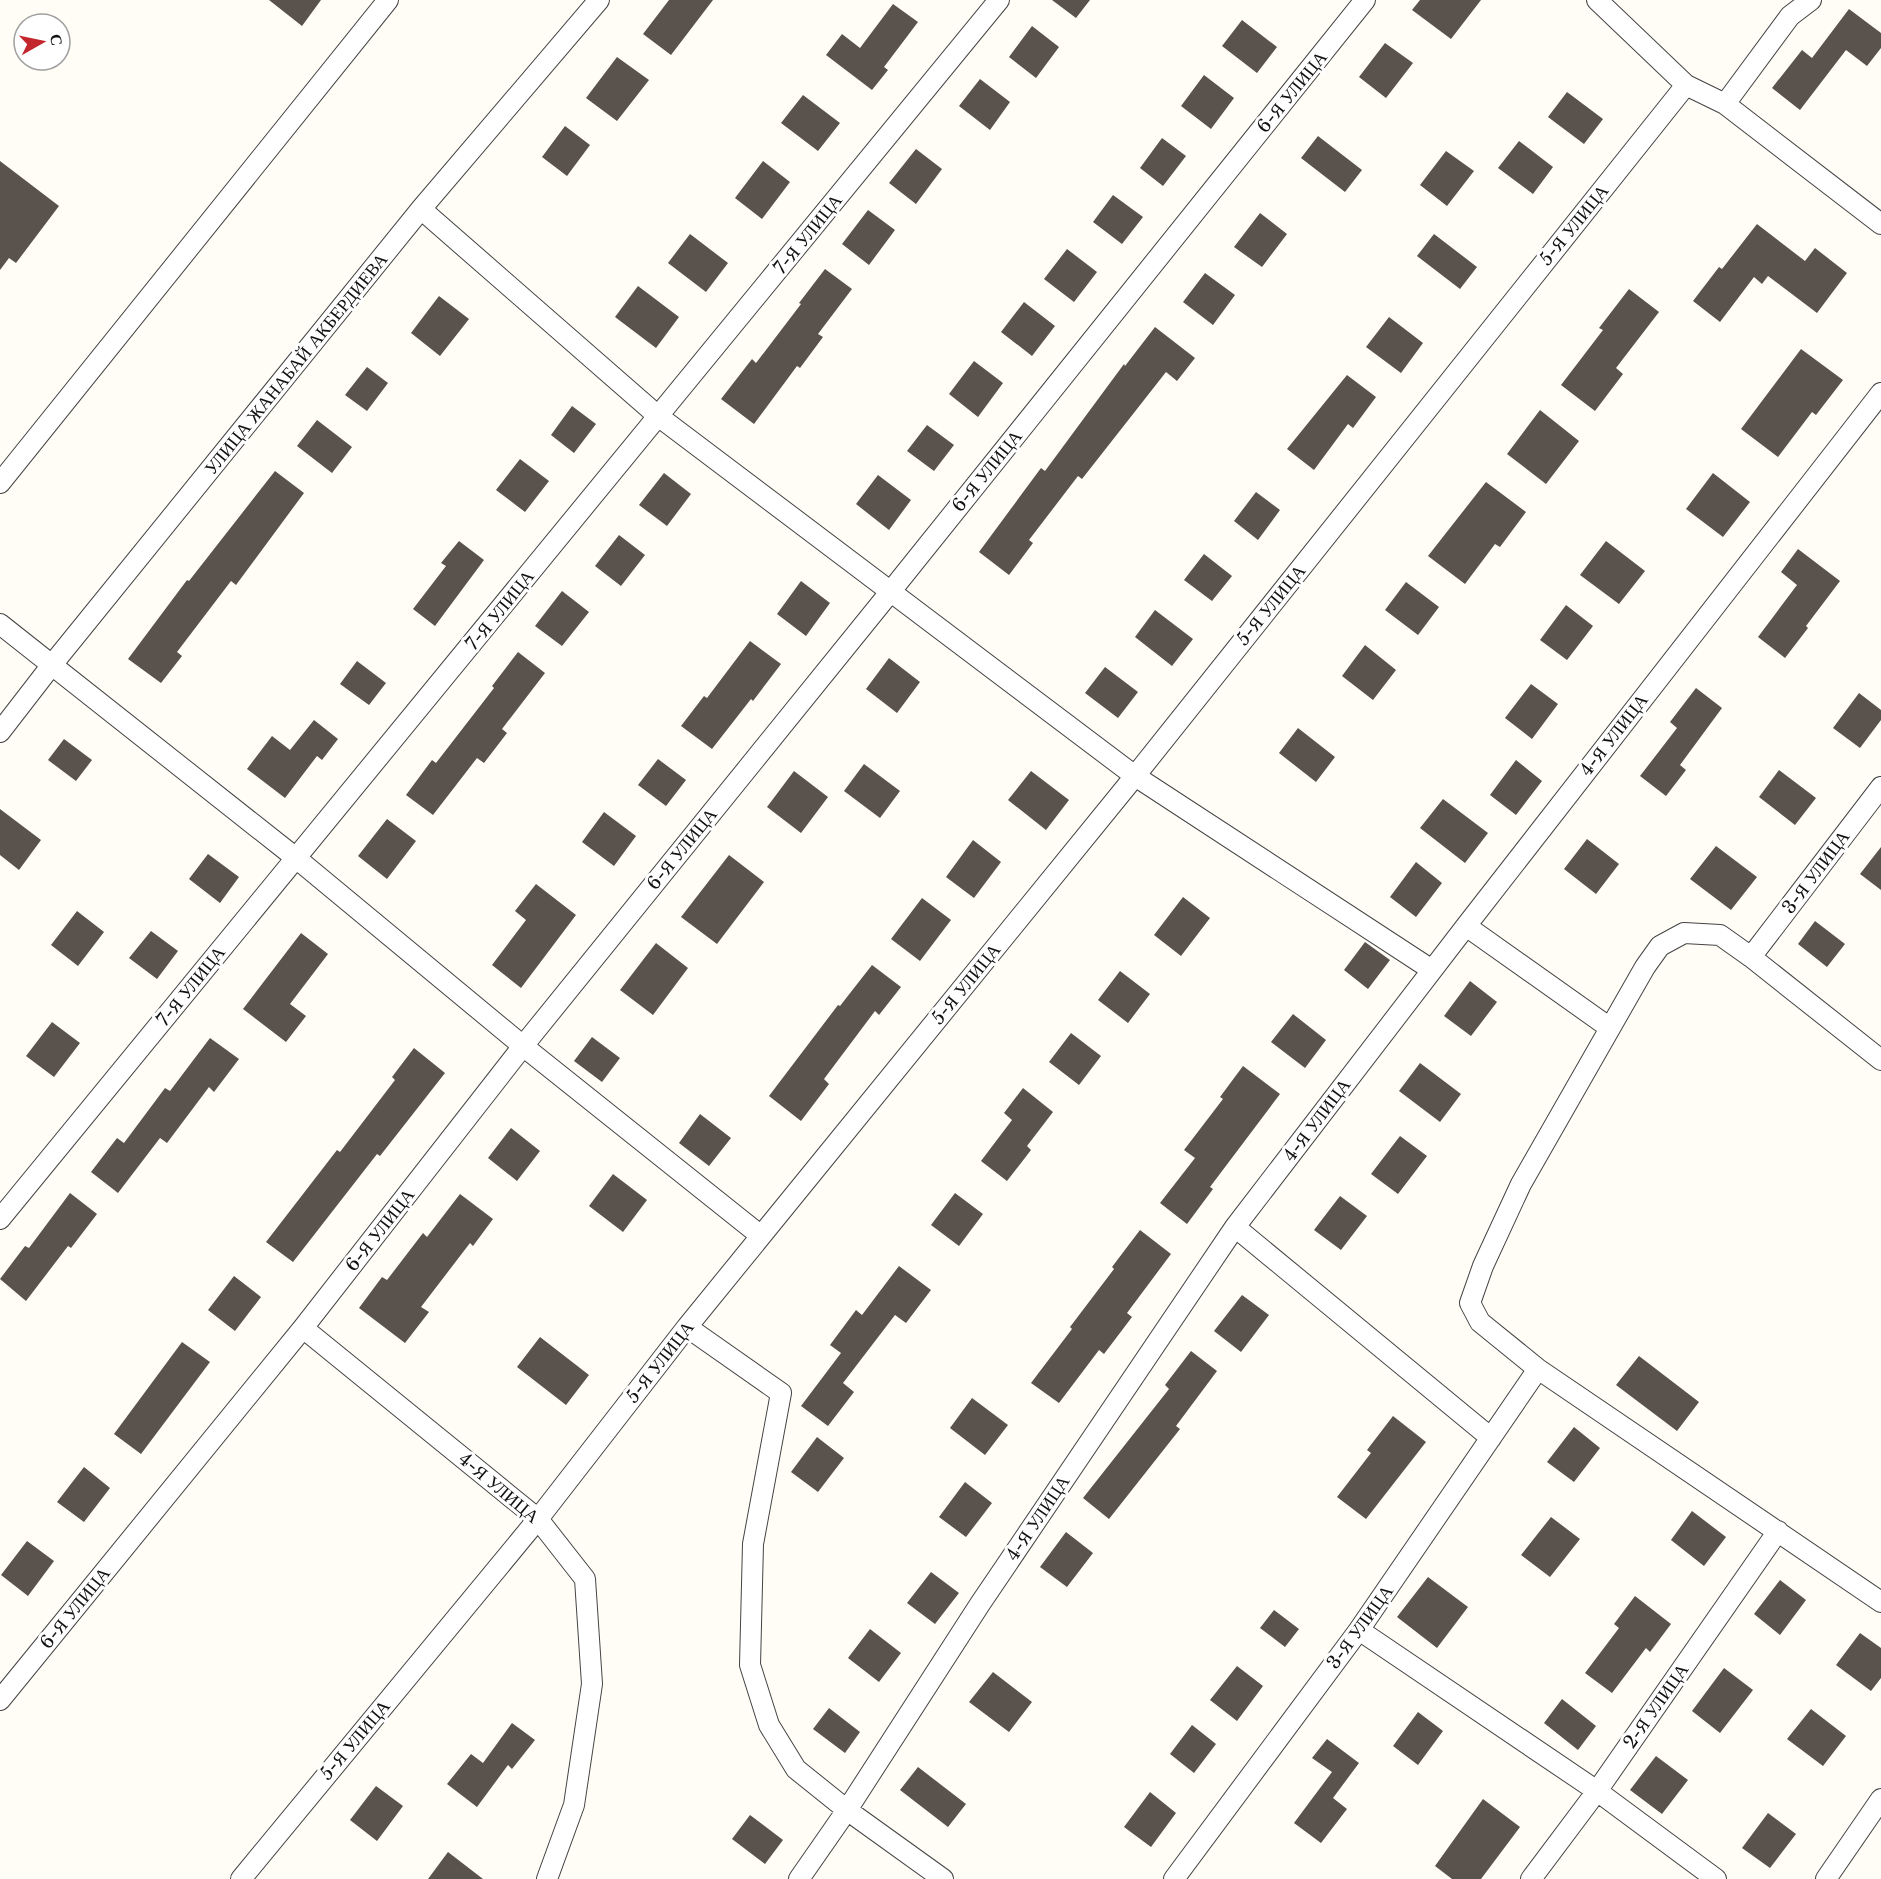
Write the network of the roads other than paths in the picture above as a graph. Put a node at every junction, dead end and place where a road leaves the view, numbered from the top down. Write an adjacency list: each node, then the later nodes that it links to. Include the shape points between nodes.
1 (388, 0): 13 (street)
2 (599, 0): 9 (street, УЛИЦА ЖАНАБАЙ АКБЕРДИЕВА)
3 (999, 0): 12 (street, 7-Я УЛИЦА)
4 (1365, 0): 14 (street, 6-Я УЛИЦА)
5 (1596, 0): 7 (street)
6 (1811, 0): 8 (street, via 1790,16)
7 (1686, 85): 8 (street); 18 (street, 5-Я УЛИЦА)
8 (1725, 104): 10 (street)
9 (421, 209): 12 (street); 16 (street, УЛИЦА ЖАНАБАЙ АКБЕРДИЕВА)
10 (1881, 224)
11 (1881, 393): 21 (street, 4-Я УЛИЦА)
12 (658, 416): 14 (street); 20 (street, 7-Я УЛИЦА)
13 (0, 483)
14 (891, 591): 18 (street); 25 (street, 6-Я УЛИЦА)
15 (0, 624): 16 (street)
16 (51, 666): 17 (street, УЛИЦА ЖАНАБАЙ АКБЕРДИЕВА); 20 (street)
17 (0, 732)
18 (1135, 776): 23 (street); 29 (street, 5-Я УЛИЦА)
19 (1881, 788): 22 (street, 3-Я УЛИЦА)
20 (296, 858): 25 (street); 27 (street, 7-Я УЛИЦА)
21 (1466, 926): 23 (street, 4-Я УЛИЦА); 24 (street)
22 (1751, 957): 24 (street, via 1720,935 1684,933 1660,946); 26 (street)
23 (1432, 970): 28 (street, 4-Я УЛИЦА)
24 (1610, 1028): 32 (street, via 1521,1184 1470,1303 1480,1322)
25 (523, 1046): 29 (street); 31 (street, 6-Я УЛИЦА)
26 (1881, 1060)
27 (0, 1219)
28 (1235, 1227): 33 (street); 41 (street, 4-Я УЛИЦА, via 980,1604)
29 (761, 1236): 30 (street, 5-Я УЛИЦА)
30 (687, 1327): 34 (street, 5-Я УЛИЦА); 41 (street, via 781,1393 753,1544 750,1665 769,1725 796,1769)
31 (303, 1328): 34 (street, 4-Я УЛИЦА); 38 (street, 6-Я УЛИЦА)
32 (1538, 1370): 33 (street, 3-Я УЛИЦА); 35 (street)
33 (1491, 1438): 37 (street, 3-Я УЛИЦА)
34 (538, 1518): 42 (street, 5-Я УЛИЦА); 43 (street, 4-Я УЛИЦА, via 585,1579 592,1684 574,1805)
35 (1778, 1531): 36 (street); 39 (street, 2-Я УЛИЦА)
36 (1881, 1602)
37 (1359, 1630): 39 (street); 46 (street, 3-Я УЛИЦА)
38 (0, 1700)
39 (1597, 1791): 47 (street, 2-Я УЛИЦА); 48 (street)
40 (1881, 1799): 49 (street)
41 (847, 1810): 44 (street, 4-Я УЛИЦА); 45 (street)
42 (241, 1879)
43 (547, 1879)
44 (799, 1879)
45 (943, 1879)
46 (1174, 1879)
47 (1531, 1879)
48 (1716, 1879)
49 (1826, 1879)

